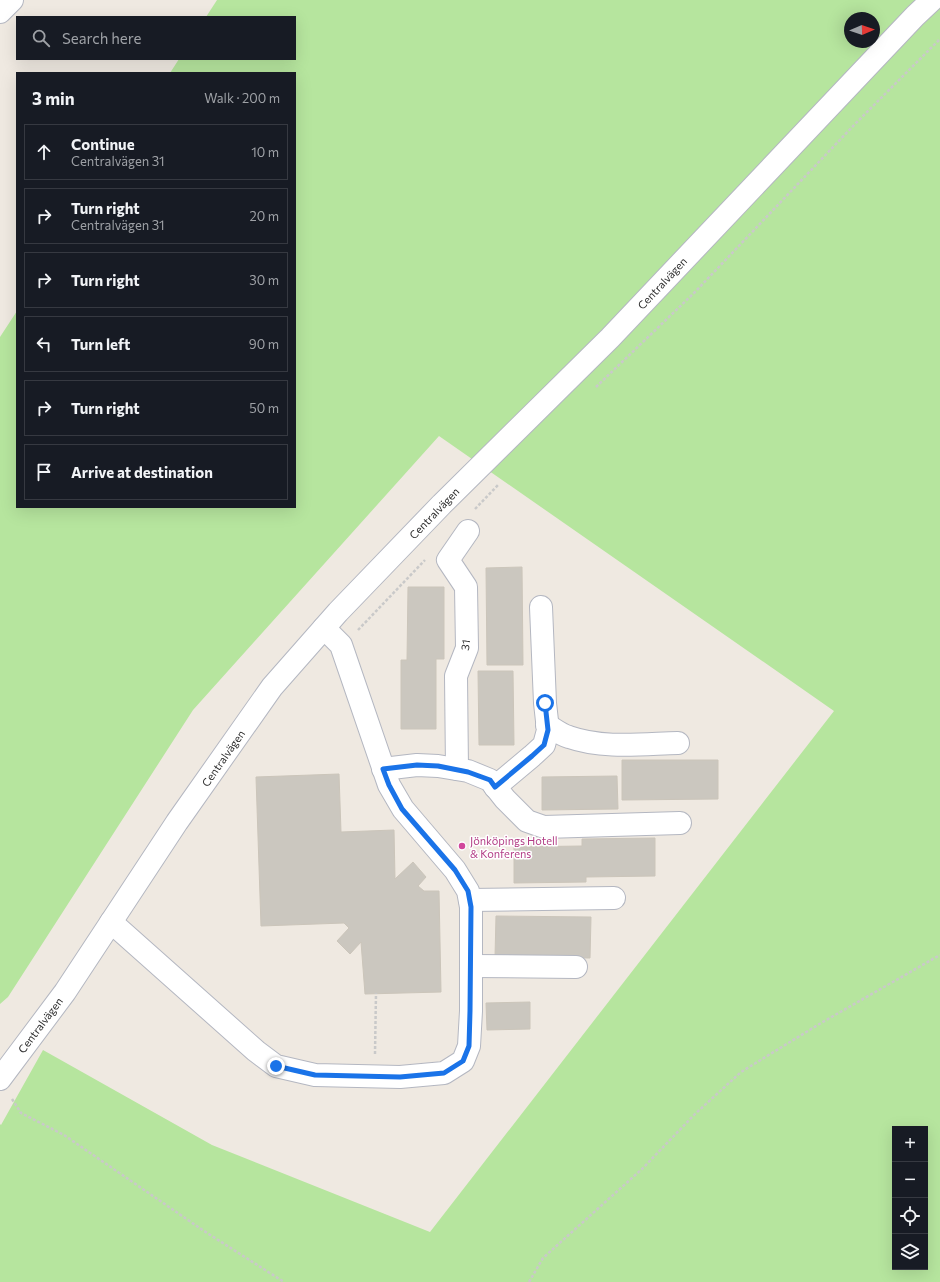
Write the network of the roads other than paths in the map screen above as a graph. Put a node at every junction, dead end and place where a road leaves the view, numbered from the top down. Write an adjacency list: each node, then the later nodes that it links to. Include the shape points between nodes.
1 (12, 0): 3 (street)
2 (932, 0): 6 (street, Centralvägen, via 610,338 442,504)
3 (0, 12)
4 (468, 532): 10 (street, 31, via 448,560 466,587 467,648 456,676)
5 (541, 607): 7 (street)
6 (324, 628): 9 (street, via 341,645); 15 (street, Centralvägen, via 272,687 177,822)
7 (547, 725): 8 (street, via 567,737 588,742); 11 (street, via 544,745)
8 (678, 743)
9 (383, 769): 10 (street, via 417,765); 14 (street, via 402,809 455,870 468,891)
10 (457, 770): 11 (street, via 490,780)
11 (495, 787): 12 (street, via 527,821 544,826)
12 (680, 823)
13 (614, 898): 14 (street)
14 (470, 900): 16 (street)
15 (111, 922): 16 (street, via 256,1051 276,1066 315,1075 400,1077 444,1073 463,1061 469,1046); 18 (street, Centralvägen)
16 (471, 966): 17 (street)
17 (576, 967)
18 (4, 1087)

